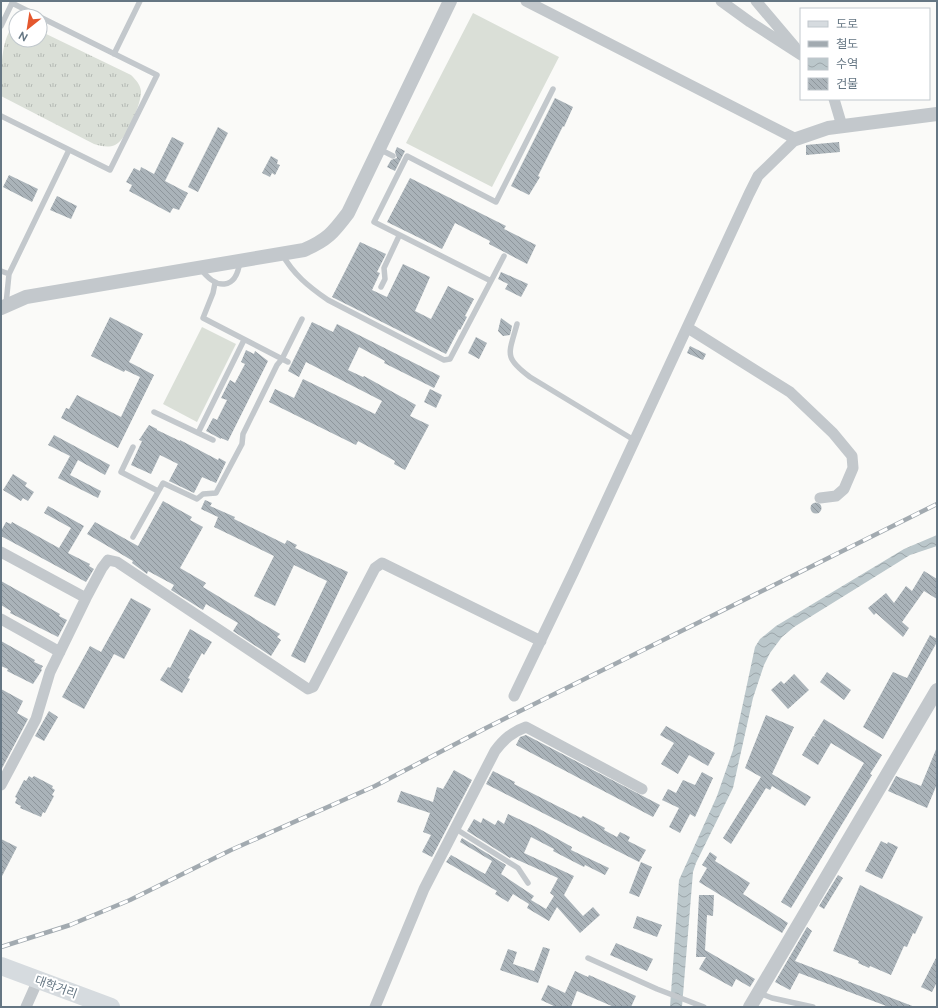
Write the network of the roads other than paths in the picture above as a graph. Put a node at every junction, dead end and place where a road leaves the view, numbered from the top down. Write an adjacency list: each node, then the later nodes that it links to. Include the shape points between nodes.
1 (140, 1): 12 (lane)
2 (450, 1): 19 (street)
3 (526, 1): 18 (street)
4 (721, 1): 10 (street)
5 (756, 1): 11 (street)
6 (13, 2): 7 (lane); 9 (lane)
7 (23, 8)
8 (48, 21): 12 (lane)
9 (1, 26)
10 (800, 53)
11 (800, 53)
12 (114, 54): 20 (lane, via 157,75 110,170)
13 (553, 89): 22 (lane, via 496,202 407,156 402,161 374,222)
14 (834, 100): 17 (street)
15 (937, 114): 17 (street)
16 (1, 116): 20 (lane)
17 (842, 126): 18 (street, via 815,131)
18 (796, 139): 35 (street, via 758,176)
19 (379, 149): 21 (lane); 23 (street, via 348,213 333,233 304,250)
20 (68, 150): 28 (lane)
21 (393, 156)
22 (400, 236): 29 (lane); 31 (lane, via 384,268)
23 (282, 254): 25 (street); 29 (lane, via 290,269 328,300 444,360 450,359)
24 (504, 256): 29 (lane)
25 (240, 261): 26 (street); 30 (lane, via 234,280 228,284)
26 (200, 268): 30 (lane); 32 (street, via 26,297)
27 (1, 270): 28 (lane)
28 (9, 274): 32 (lane)
29 (491, 281)
30 (215, 283): 36 (lane, via 214,293 203,318)
31 (381, 287)
32 (4, 306)
33 (302, 319): 37 (lane)
34 (517, 324): 41 (lane, via 510,351 510,359 516,366)
35 (688, 328): 41 (street); 44 (street, via 790,392 833,433 852,456 853,468 844,489 836,496)
36 (244, 340): 37 (lane); 39 (lane)
37 (285, 361): 43 (lane, via 277,365 243,434 242,444 216,493 202,494 197,499 163,483)
38 (154, 412): 39 (lane)
39 (198, 433): 40 (lane)
40 (213, 440)
41 (634, 440): 49 (street)
42 (133, 448): 43 (lane, via 121,472)
43 (158, 492): 45 (lane)
44 (820, 498)
45 (133, 537)
46 (1, 552): 47 (street)
47 (86, 598): 49 (street, via 108,560 117,562 308,689 314,687 375,568 382,564); 50 (street)
48 (1, 619): 50 (street)
49 (541, 642): 52 (street)
50 (60, 652): 53 (street, via 50,672 36,719)
51 (937, 690): 60 (street)
52 (514, 696)
53 (1, 785)
54 (642, 789): 55 (street, via 526,727 514,731 501,742)
55 (456, 829): 56 (lane, via 518,868); 63 (street, via 424,888)
56 (528, 883)
57 (588, 958): 64 (lane)
58 (1, 966): 59 (main road, 대학거리)
59 (38, 980): 61 (street); 62 (main road, 대학거리)
60 (757, 992): 65 (street); 66 (lane)
61 (26, 1007)
62 (111, 1007)
63 (375, 1007)
64 (704, 1007)
65 (750, 1007)
66 (813, 1007)

